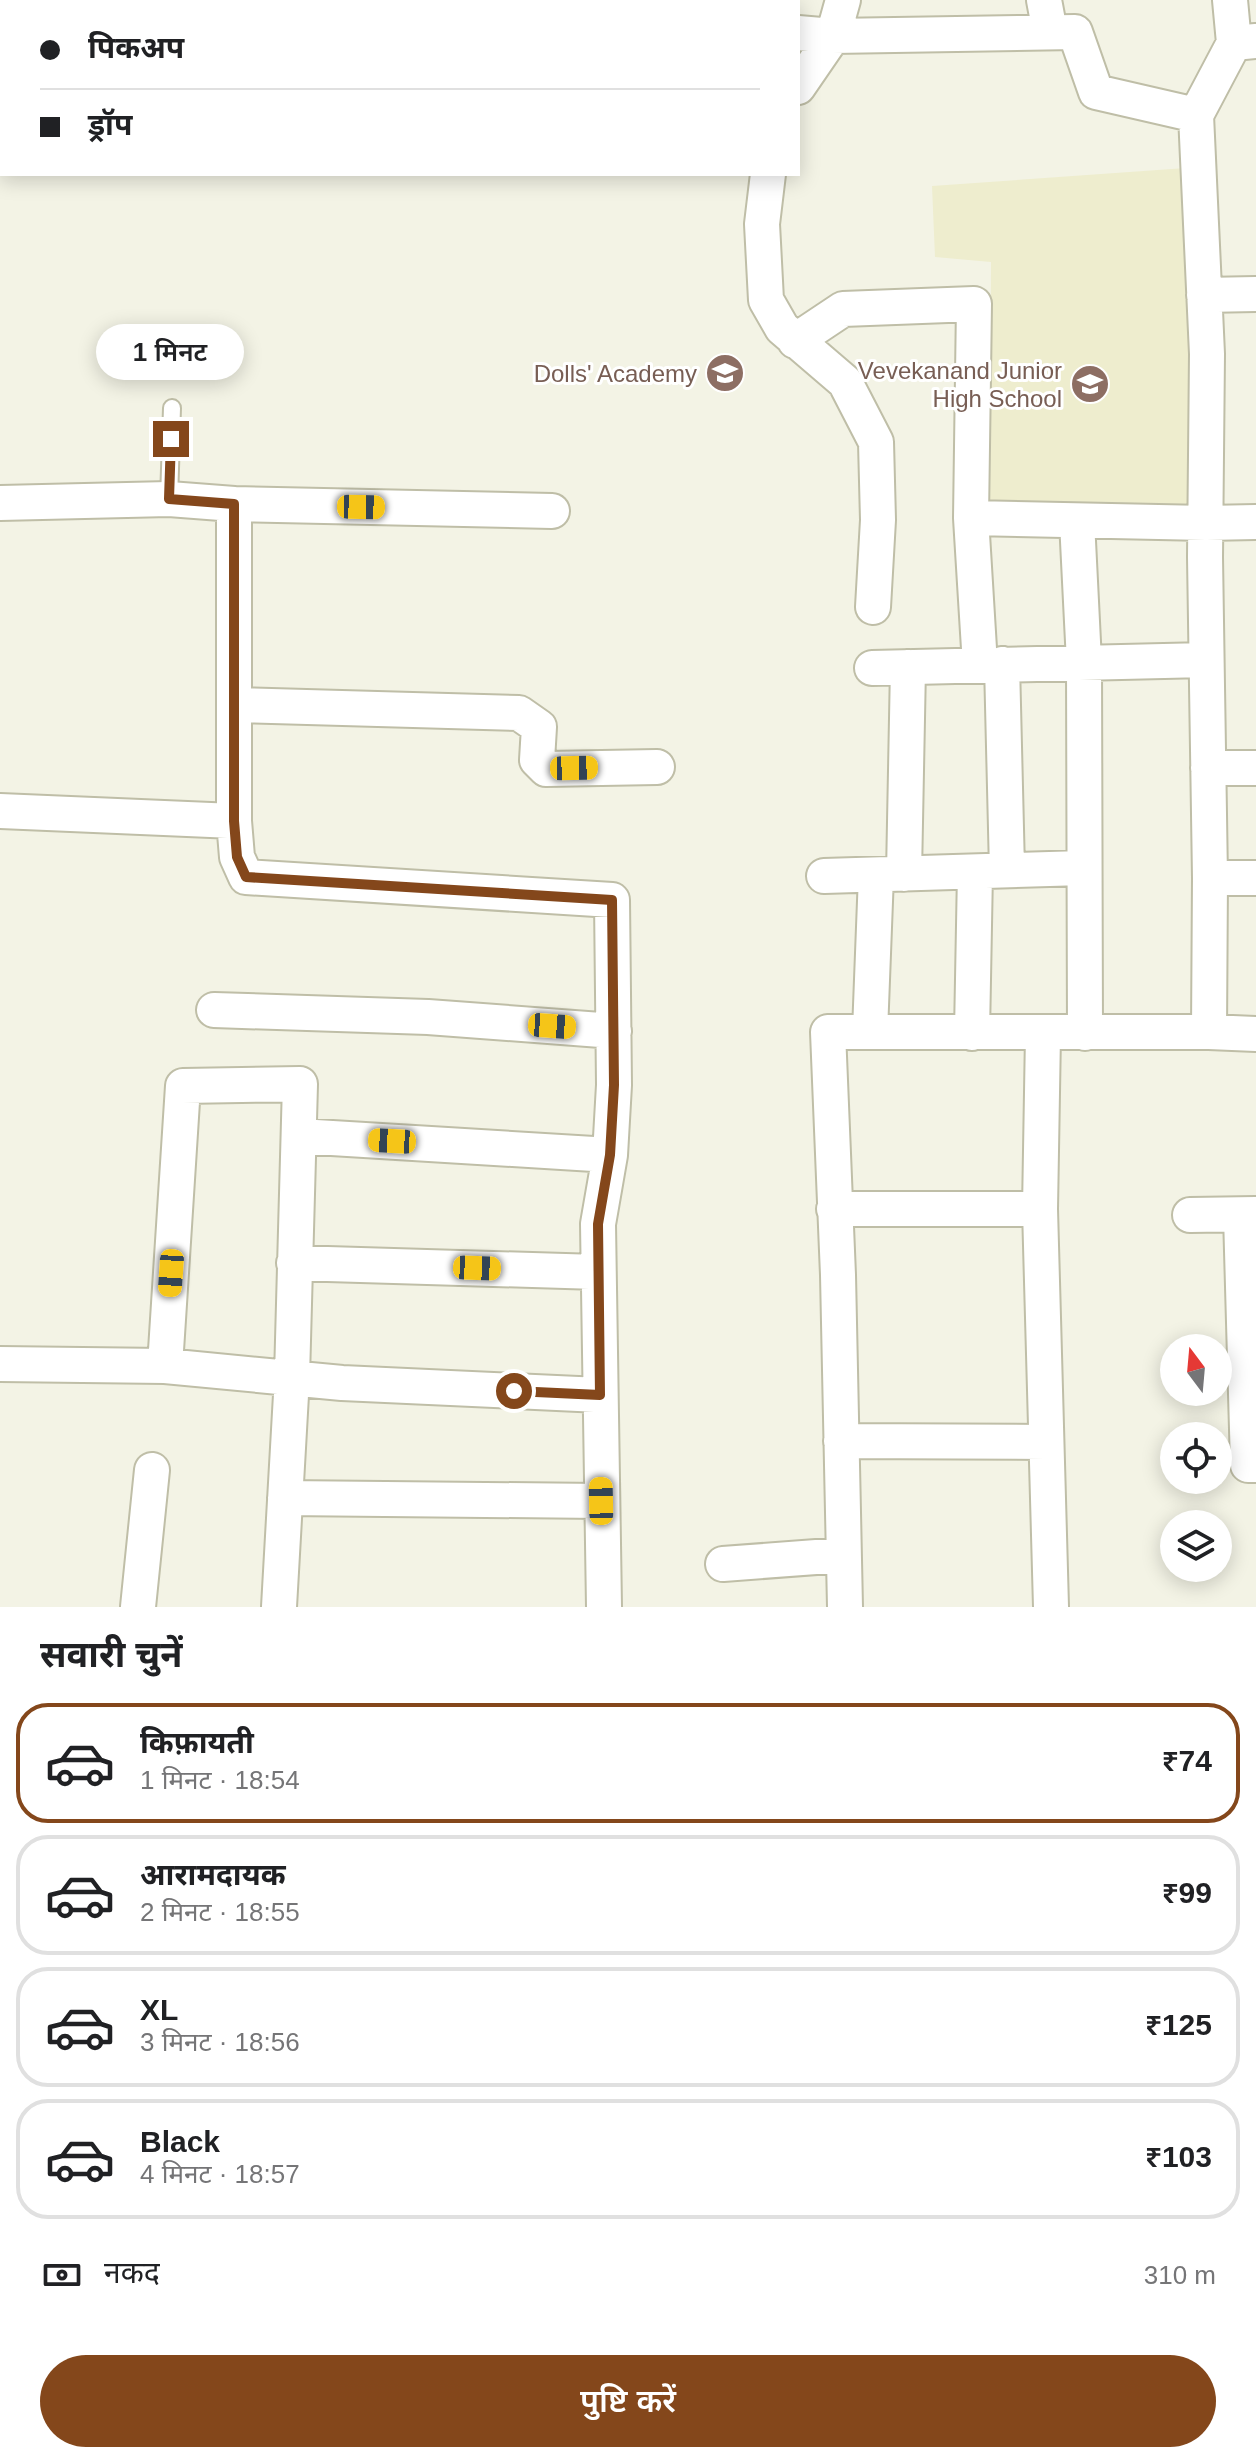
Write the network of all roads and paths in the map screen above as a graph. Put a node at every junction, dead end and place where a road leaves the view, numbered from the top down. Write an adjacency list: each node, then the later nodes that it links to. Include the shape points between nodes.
1 (843, 0): 5 (street)
2 (1230, 0): 6 (street)
3 (1047, 16): 5 (street); 8 (street, via 1075,32 1096,92)
4 (800, 33): 5 (street)
5 (833, 36): 7 (street)
6 (1245, 42): 8 (street)
7 (800, 84)
8 (1196, 115): 11 (street)
9 (768, 176): 12 (street, via 762,224 766,300)
10 (1256, 294): 11 (street)
11 (1204, 295): 21 (street)
12 (795, 341): 18 (street, via 843,309 974,304); 22 (street, via 845,382 876,442)
13 (172, 408): 14 (lane)
14 (169, 499): 15 (street); 16 (street)
15 (0, 503)
16 (234, 504): 17 (street); 28 (street)
17 (552, 511)
18 (971, 518): 19 (street); 25 (street)
19 (1077, 521): 21 (street); 24 (street)
20 (1256, 522): 21 (street)
21 (1206, 523): 23 (street)
22 (873, 607)
23 (1206, 660): 24 (street); 30 (street)
24 (1084, 662): 25 (street); 34 (street)
25 (991, 665): 26 (street); 35 (street)
26 (908, 667): 27 (street); 36 (street)
27 (872, 668)
28 (235, 705): 29 (street, via 519,713 539,727 537,760 546,769); 33 (street)
29 (657, 767)
30 (1208, 768): 31 (street); 38 (street)
31 (1256, 768)
32 (0, 811): 33 (street)
33 (234, 821): 41 (street, via 237,857 246,877 612,900)
34 (1083, 868): 35 (street); 45 (street)
35 (991, 871): 36 (street); 44 (street)
36 (890, 874): 37 (street); 42 (street)
37 (824, 876)
38 (1210, 878): 39 (street); 43 (street)
39 (1256, 878)
40 (214, 1010): 41 (street, via 428,1017)
41 (614, 1031): 49 (street)
42 (870, 1032): 44 (street); 50 (street, via 828,1032)
43 (1209, 1032): 45 (street); 47 (street)
44 (972, 1033): 46 (street)
45 (1085, 1033): 46 (street)
46 (1043, 1034): 51 (street)
47 (1256, 1034)
48 (299, 1136): 49 (street); 54 (street); 57 (street, via 300,1084 183,1086)
49 (610, 1155): 55 (street, via 598,1224)
50 (834, 1209): 51 (street); 60 (street)
51 (1040, 1209): 61 (street)
52 (1248, 1214): 53 (street); 62 (street, via 1248,1465)
53 (1190, 1215)
54 (294, 1263): 55 (street); 58 (street)
55 (598, 1272): 59 (street)
56 (0, 1364): 57 (street)
57 (165, 1366): 58 (street)
58 (292, 1377): 59 (street); 64 (street)
59 (600, 1395): 65 (street)
60 (841, 1441): 61 (street); 66 (street)
61 (1046, 1442): 72 (street)
62 (1256, 1465)
63 (152, 1470): 68 (street)
64 (285, 1498): 65 (street); 69 (street)
65 (601, 1501): 70 (street)
66 (843, 1555): 67 (street); 71 (street)
67 (723, 1564)
68 (138, 1607)
69 (279, 1607)
70 (604, 1607)
71 (845, 1607)
72 (1051, 1607)

